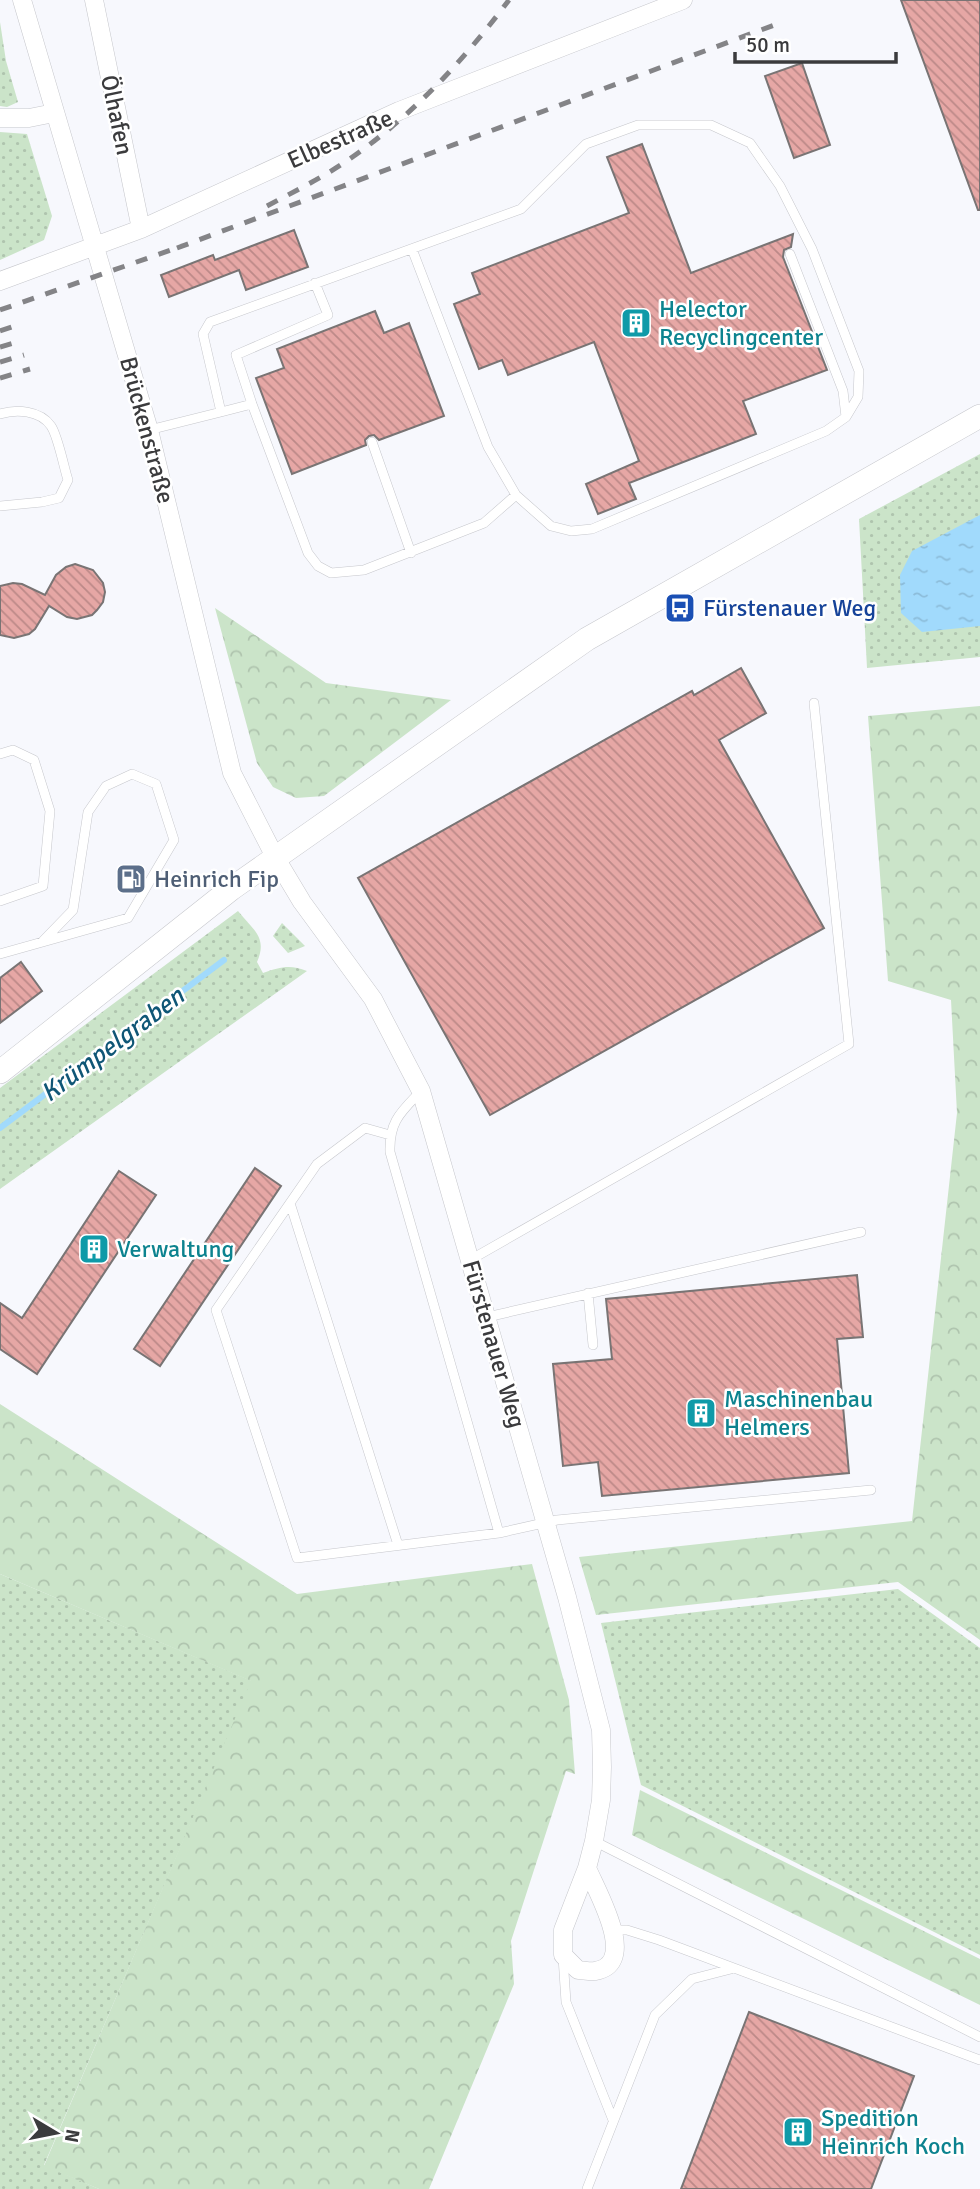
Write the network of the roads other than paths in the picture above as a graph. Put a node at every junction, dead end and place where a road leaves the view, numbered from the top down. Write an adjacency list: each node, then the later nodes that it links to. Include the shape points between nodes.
1 (22, 0): 4 (street, Brückenstraße)
2 (94, 0): 6 (street, Ölhafen)
3 (683, 0): 6 (street, Elbestraße, via 400,111)
4 (54, 113): 5 (street); 7 (street, Brückenstraße)
5 (0, 118)
6 (141, 229): 7 (street, Elbestraße)
7 (94, 247): 10 (street, Elbestraße); 17 (street, Brückenstraße)
8 (412, 249): 11 (lane); 16 (lane, via 521,209 586,144 638,125 711,125 750,143 780,186 812,249 859,371 858,397); 19 (lane, via 488,447)
9 (790, 254): 16 (lane, via 843,391)
10 (0, 281)
11 (316, 284): 12 (lane, via 328,315 236,355); 13 (lane, via 210,322 203,334)
12 (252, 404): 13 (lane); 21 (lane, via 308,553 317,566 331,573 347,573)
13 (221, 412): 17 (lane)
14 (0, 414): 20 (lane, via 13,410 36,414 51,426 68,480 59,498)
15 (980, 416): 24 (street, via 587,639)
16 (846, 417): 19 (lane, via 826,431 592,529 551,526)
17 (149, 430): 24 (street, Brückenstraße, via 232,774)
18 (372, 442): 21 (lane)
19 (516, 495): 21 (lane, via 484,523)
20 (0, 506)
21 (411, 553)
22 (814, 703): 33 (lane, via 849,1044)
23 (0, 754): 25 (lane, via 13,750 34,760 50,811 43,886)
24 (275, 857): 28 (street); 29 (street, Fürstenauer Weg, via 373,999)
25 (0, 901)
26 (43, 941): 26 (lane, via 128,918 174,840 156,784 132,774 106,786 88,812 73,910); 27 (lane)
27 (0, 954)
28 (0, 1072)
29 (421, 1091): 30 (lane, via 394,1121); 33 (street, Fürstenauer Weg)
30 (390, 1135): 31 (lane, via 365,1128 317,1164); 39 (lane, via 390,1152)
31 (290, 1203): 40 (lane); 40 (lane, via 216,1310 297,1558)
32 (861, 1232): 34 (lane)
33 (470, 1260): 35 (street, Fürstenauer Weg)
34 (588, 1293): 35 (lane); 36 (lane)
35 (486, 1317): 38 (street, Fürstenauer Weg)
36 (593, 1345)
37 (872, 1490): 38 (lane)
38 (545, 1522): 39 (lane); 41 (street, Fürstenauer Weg, via 601,1730 601,1800)
39 (499, 1533): 40 (lane)
40 (398, 1545)
41 (594, 1841): 42 (street, Fürstenauer Weg); 46 (lane)
42 (587, 1868): 43 (street); 44 (street, Fürstenauer Weg, via 563,1930)
43 (614, 1930): 44 (street, via 616,1947 610,1962 597,1971 578,1970); 45 (lane, via 627,1930)
44 (563, 1955): 48 (lane, via 566,2002)
45 (732, 1968): 47 (lane); 48 (lane, via 692,1979 655,2015)
46 (980, 2037)
47 (980, 2060)
48 (613, 2120): 49 (lane)
49 (587, 2189)

